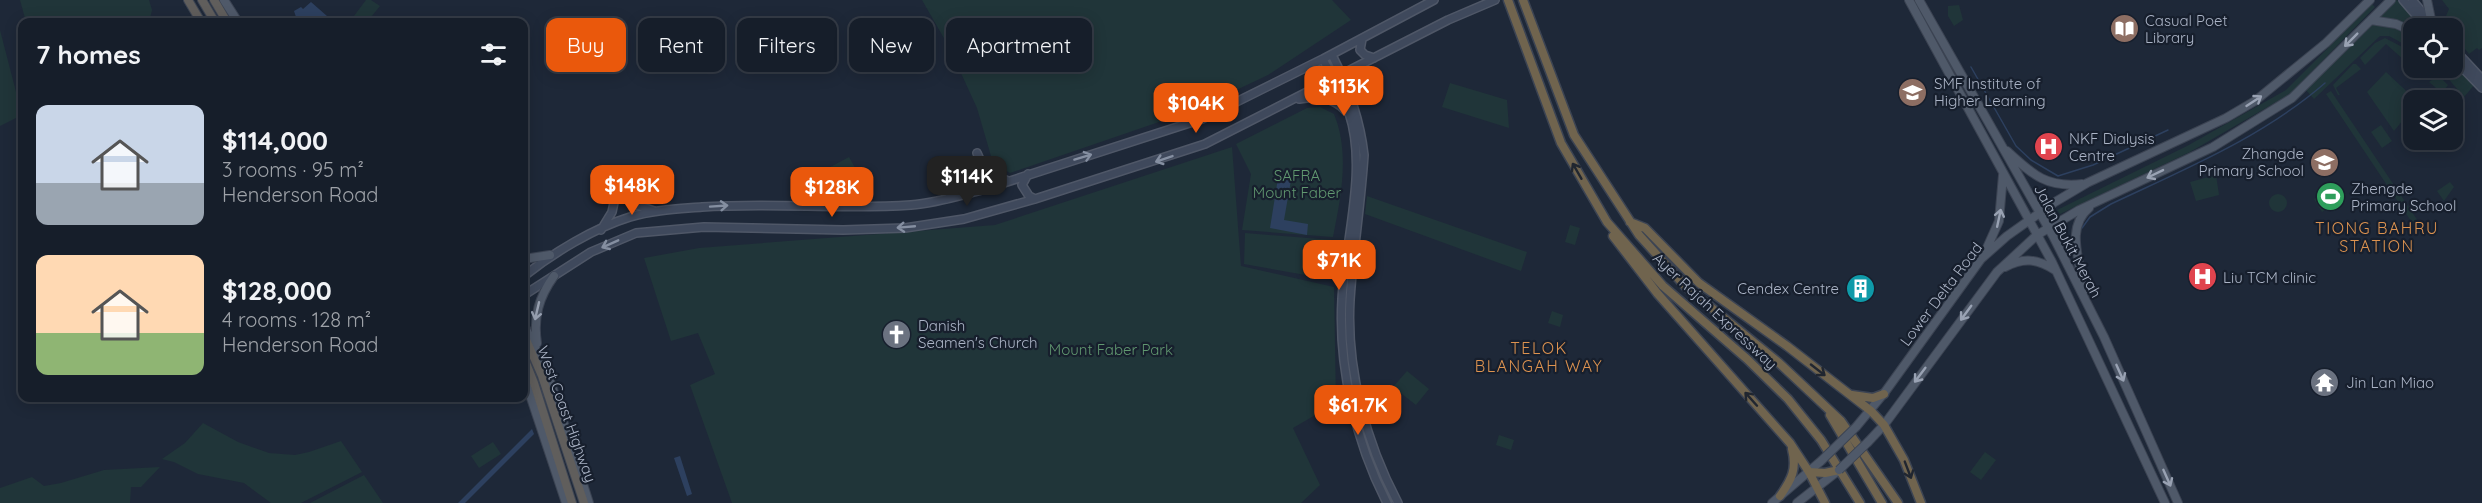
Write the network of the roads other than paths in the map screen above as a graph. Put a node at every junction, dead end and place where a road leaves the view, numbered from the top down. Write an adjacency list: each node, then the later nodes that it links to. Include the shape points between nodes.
1 (188, 0): 16 (highway)
2 (201, 0): 17 (highway)
3 (214, 0): 18 (highway)
4 (224, 0): 19 (main road)
5 (1434, 0): 25 (main road)
6 (1494, 0): 27 (main road)
7 (1508, 0): 52 (highway, Ayer Rajah Expressway, one-way to 7, via 1561,143)
8 (1523, 0): 51 (highway, Ayer Rajah Expressway, via 1574,135)
9 (1909, 0): 40 (main road, Jalan Bukit Merah)
10 (1919, 0): 37 (main road, Jalan Bukit Merah)
11 (2391, 0): 23 (main road, Lower Delta Road)
12 (2403, 0): 20 (main road)
13 (2412, 0): 21 (main road)
14 (2427, 0): 22 (main road)
15 (2366, 2): 43 (main road, Lower Delta Road, one-way to 15, via 2162,150 2255,101 2318,50)
16 (199, 18)
17 (212, 18)
18 (225, 18)
19 (235, 18)
20 (2422, 18)
21 (2425, 18)
22 (2430, 18)
23 (2371, 20): 24 (main road); 48 (main road, Lower Delta Road, one-way to 48, via 2292,98 2213,147)
24 (2403, 27)
25 (1362, 39): 26 (main road); 27 (main road, via 1360,50)
26 (1332, 55): 28 (main road); 31 (main road)
27 (1374, 58): 31 (main road)
28 (1323, 59): 32 (main road); 41 (main road, one-way to 28, via 1202,119)
29 (2463, 59): 33 (main road)
30 (2463, 68): 34 (main road)
31 (1341, 74): 32 (main road); 88 (main road, via 1362,132 1365,154 1350,302 1351,352 1357,392 1382,473)
32 (1332, 78): 35 (main road); 36 (main road)
33 (2482, 79)
34 (2482, 88)
35 (1293, 100): 36 (main road, via 1325,98); 46 (main road, one-way to 46, via 1205,144)
36 (1349, 114): 87 (main road, via 1357,160 1342,301 1344,353 1350,393 1370,467)
37 (2004, 149): 43 (main road, via 2049,183); 50 (main road, Jalan Bukit Merah)
38 (977, 153): 42 (main road, via 990,174 999,180)
39 (973, 166): 47 (main road, via 958,189)
40 (2003, 173): 53 (main road, Jalan Bukit Merah); 59 (main road, one-way to 40, via 2000,221)
41 (1028, 174): 42 (main road); 46 (main road, via 1022,184)
42 (1010, 180): 47 (main road)
43 (2087, 183): 50 (main road, Lower Delta Road)
44 (624, 193): 49 (main road, via 637,205)
45 (615, 198): 55 (main road)
46 (1035, 199): 63 (main road, one-way to 63, via 964,219 905,228 704,226 636,233 591,252)
47 (945, 200): 49 (main road, one-way to 47, via 740,204 877,207)
48 (2095, 203): 54 (main road, Lower Delta Road); 65 (main road, via 2081,215 2075,227)
49 (656, 211): 55 (main road, via 632,216)
50 (2039, 214): 53 (main road, Lower Delta Road); 54 (main road, Jalan Bukit Merah)
51 (1630, 221): 72 (highway, one-way to 72, via 1645,228 1699,283); 73 (highway, Ayer Rajah Expressway, via 1686,287)
52 (1607, 222): 76 (highway, one-way to 52, via 1657,293 1619,245); 91 (highway, Ayer Rajah Expressway, via 1663,286 1788,399 1821,440)
53 (2029, 222): 56 (main road, Jalan Bukit Merah); 59 (main road, Lower Delta Road)
54 (2048, 227): 56 (main road, Lower Delta Road); 65 (main road, Jalan Bukit Merah)
55 (601, 230): 57 (main road)
56 (2037, 235): 60 (main road, Jalan Bukit Merah); 61 (main road, Lower Delta Road)
57 (550, 255): 58 (main road); 62 (main road)
58 (528, 259)
59 (1981, 259): 71 (main road, Lower Delta Road)
60 (2056, 271): 61 (main road, via 2041,261 2028,259); 95 (main road, Jalan Bukit Merah)
61 (1997, 272): 75 (main road, Lower Delta Road, one-way to 75)
62 (528, 273)
63 (554, 276): 64 (main road); 68 (main road, one-way to 68, via 537,310 534,326)
64 (528, 292)
65 (2084, 298): 96 (main road, Jalan Bukit Merah, one-way to 96)
66 (528, 331): 68 (main road)
67 (528, 344): 85 (highway, West Coast Highway)
68 (538, 350): 86 (main road)
69 (528, 368): 84 (highway, West Coast Highway)
70 (528, 389): 83 (main road)
71 (1885, 392): 72 (highway, via 1872,398); 74 (main road, Lower Delta Road)
72 (1849, 394): 74 (highway)
73 (1827, 407): 92 (highway, Ayer Rajah Expressway); 93 (highway, Ayer Rajah Expressway, via 1848,430)
74 (1870, 411): 75 (highway); 77 (main road, Lower Delta Road, bridge)
75 (1884, 425): 78 (main road, Lower Delta Road, bridge); 94 (highway, one-way to 94, via 1904,460)
76 (1790, 443): 77 (highway); 81 (highway, via 1795,467)
77 (1809, 471): 78 (highway); 79 (highway); 80 (main road, Lower Delta Road)
78 (1835, 472): 79 (main road, Lower Delta Road)
79 (1818, 487): 82 (main road, Lower Delta Road); 90 (highway)
80 (1789, 489): 81 (main road, Lower Delta Road); 82 (main road, via 1796,491)
81 (1780, 496): 89 (main road, Lower Delta Road)
82 (1798, 502)
83 (566, 503)
84 (572, 503)
85 (584, 503)
86 (589, 503)
87 (1387, 503)
88 (1398, 503)
89 (1772, 503)
90 (1825, 503)
91 (1860, 503)
92 (1882, 503)
93 (1898, 503)
94 (1921, 503)
95 (2165, 503)
96 (2178, 503)

